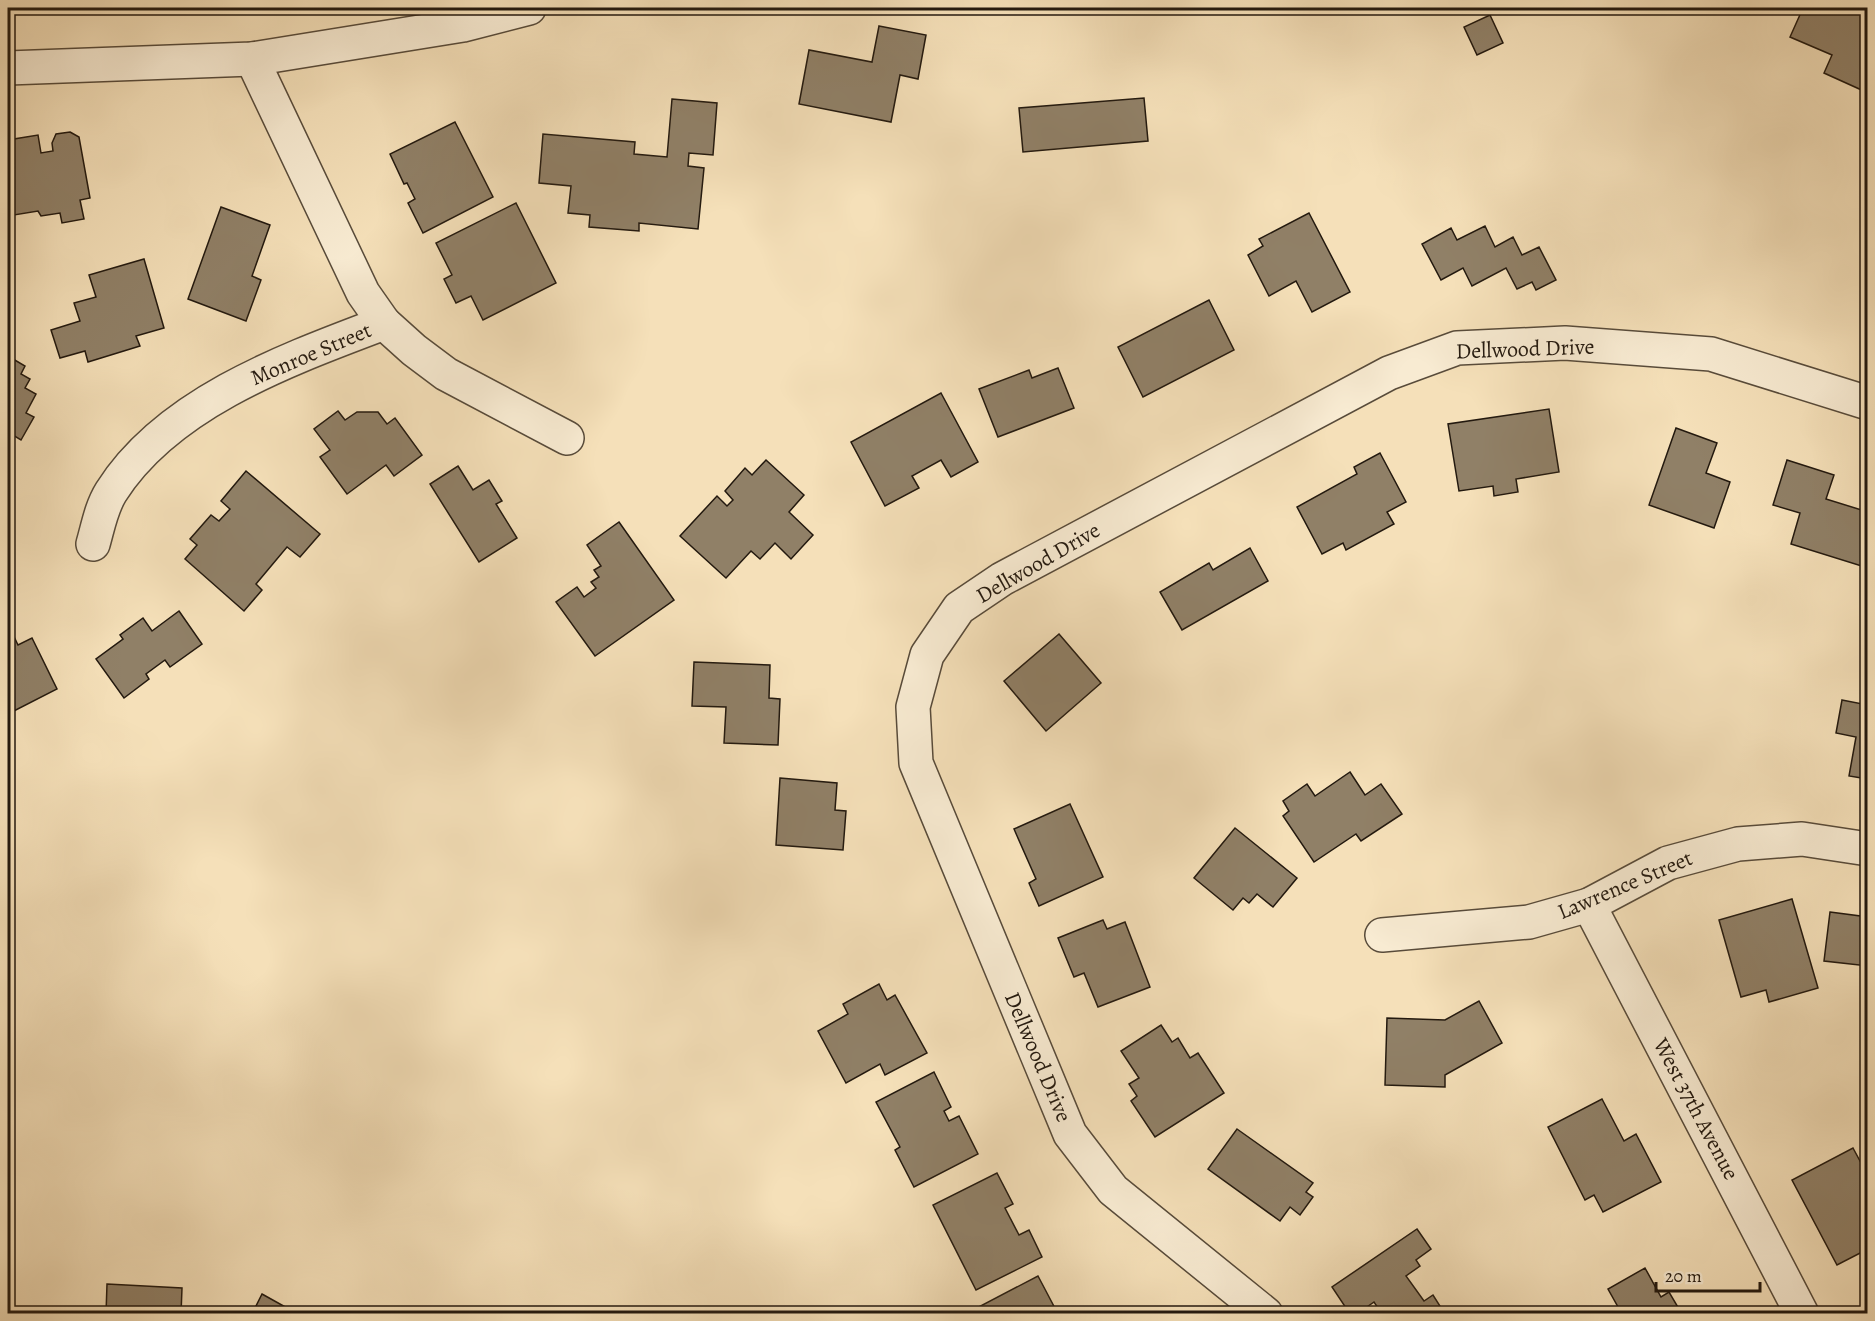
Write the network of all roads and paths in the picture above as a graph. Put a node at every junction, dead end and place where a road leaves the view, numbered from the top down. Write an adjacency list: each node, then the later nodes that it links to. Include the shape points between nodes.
1 (529, 8): 2 (street, via 463,25)
2 (252, 59): 3 (street); 4 (street, Monroe Street, via 363,292)
3 (8, 68)
4 (384, 323): 6 (street, via 446,374); 7 (street, Monroe Street, via 299,356 188,414 128,469 106,503)
5 (1868, 403): 11 (street, Dellwood Drive, via 1711,354 1565,343 1457,348 1389,373 1002,579 959,608 927,655 913,707 916,763 1071,1134 1113,1190)
6 (567, 438)
7 (93, 544)
8 (1868, 849): 9 (street, Lawrence Street, via 1802,839 1738,844 1668,863)
9 (1589, 905): 10 (street, Lawrence Street, via 1529,922); 12 (street, West 37th Avenue)
10 (1382, 935)
11 (1266, 1314)
12 (1802, 1314)

